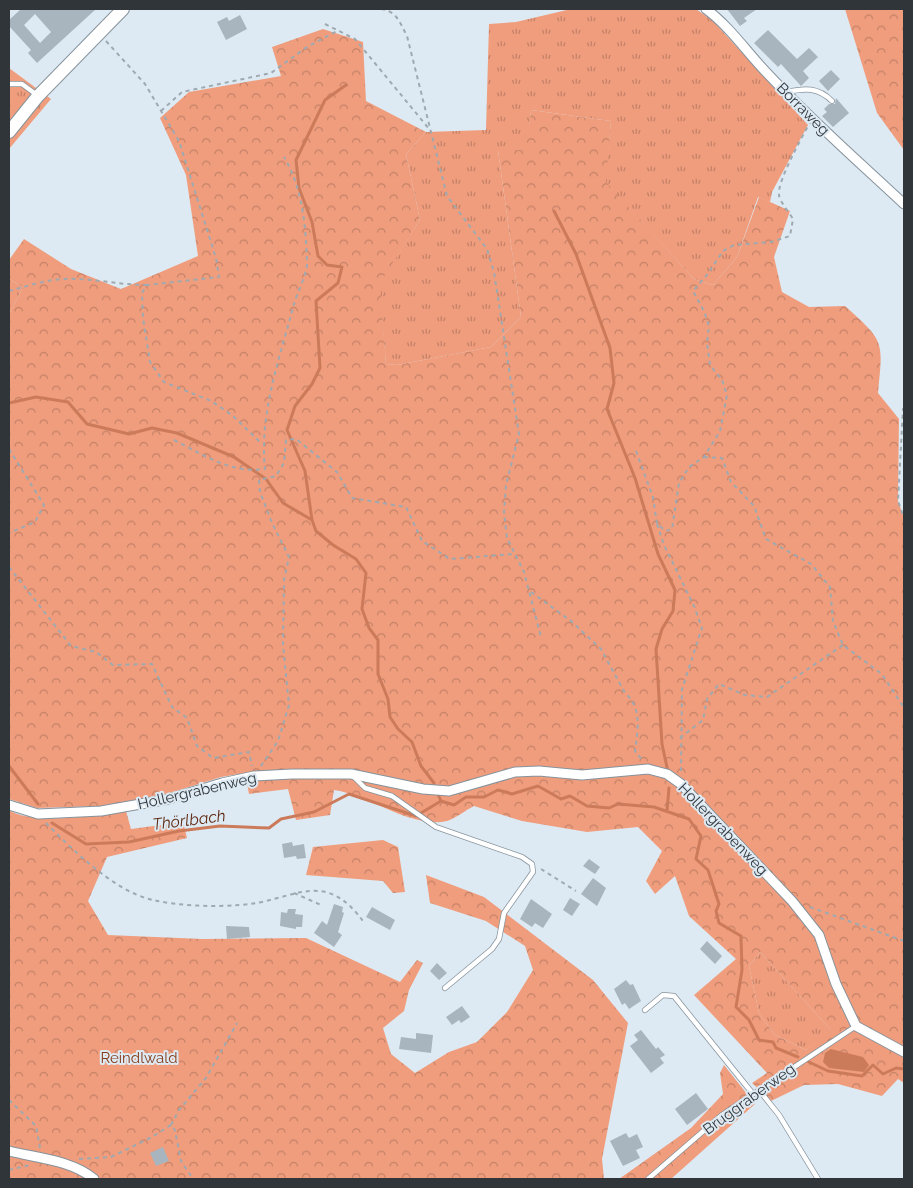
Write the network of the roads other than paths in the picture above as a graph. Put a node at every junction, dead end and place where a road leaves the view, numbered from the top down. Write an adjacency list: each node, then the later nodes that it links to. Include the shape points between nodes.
1 (123, 9): 5 (main road)
2 (706, 9): 4 (street, Borraweg)
3 (9, 84): 5 (lane, via 22,84)
4 (786, 92): 6 (lane, via 822,91); 8 (street, Borraweg)
5 (38, 96): 7 (main road)
6 (832, 100)
7 (9, 132)
8 (904, 204)
9 (351, 774): 10 (street, Hollergrabenweg, via 254,776 222,782 169,799 101,811 38,814); 11 (lane, via 365,788 392,796 436,827 532,864 533,872 504,913 499,939 492,949); 13 (street, Hollergrabenweg, via 449,791 515,772 582,775 648,769 667,774 681,784 792,901 819,935 836,984)
10 (9, 805)
11 (445, 988)
12 (645, 1010): 16 (lane, via 662,995 674,996)
13 (856, 1026): 14 (street); 15 (lane, Bruggraberweg)
14 (904, 1052)
15 (759, 1090): 16 (lane, Bruggraberweg); 20 (lane, via 779,1114)
16 (753, 1094): 19 (lane, Bruggraberweg, via 722,1115)
17 (9, 1150): 18 (street, via 87,1173)
18 (94, 1179)
19 (648, 1179)
20 (818, 1179)

